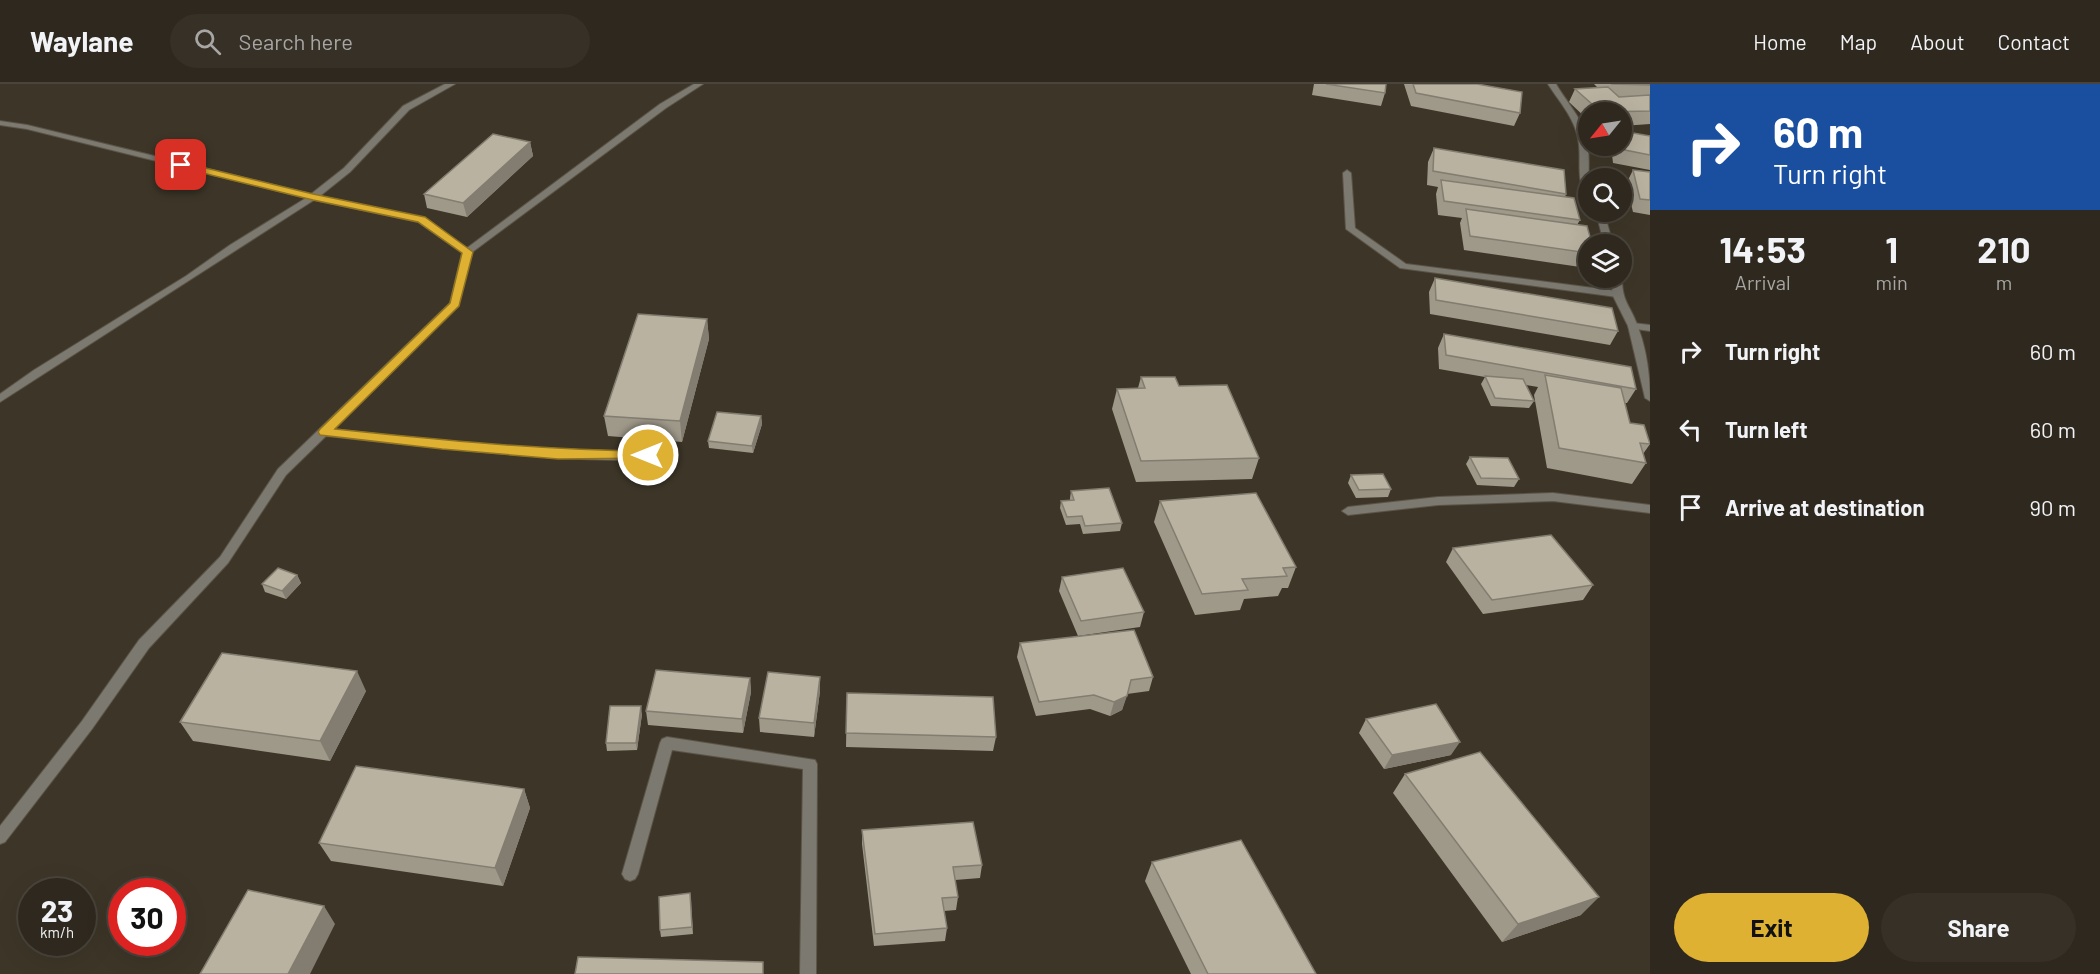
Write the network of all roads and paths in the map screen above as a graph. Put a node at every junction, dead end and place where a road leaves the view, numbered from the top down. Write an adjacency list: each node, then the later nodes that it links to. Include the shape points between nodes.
1 (451, 84): 7 (street, via 406,108 347,170)
2 (699, 84): 8 (street, via 663,106)
3 (1552, 84): 5 (street, via 1581,134)
4 (0, 123): 7 (street)
5 (1583, 168)
6 (1347, 174): 10 (street, via 1351,229 1404,266)
7 (313, 197): 8 (street, via 421,220); 14 (street)
8 (467, 252): 15 (street, via 455,304)
9 (1617, 288): 10 (street)
10 (1617, 294): 11 (street)
11 (1633, 326): 12 (street); 13 (street)
12 (1650, 328)
13 (1650, 398)
14 (0, 399)
15 (325, 432): 16 (street, via 558,454); 19 (street, via 282,472 224,560 144,644)
16 (648, 455)
17 (1650, 509): 18 (street, via 1553,497 1438,501)
18 (1348, 511)
19 (0, 837)
20 (630, 874): 21 (street, via 667,743 810,764)
21 (808, 974)

